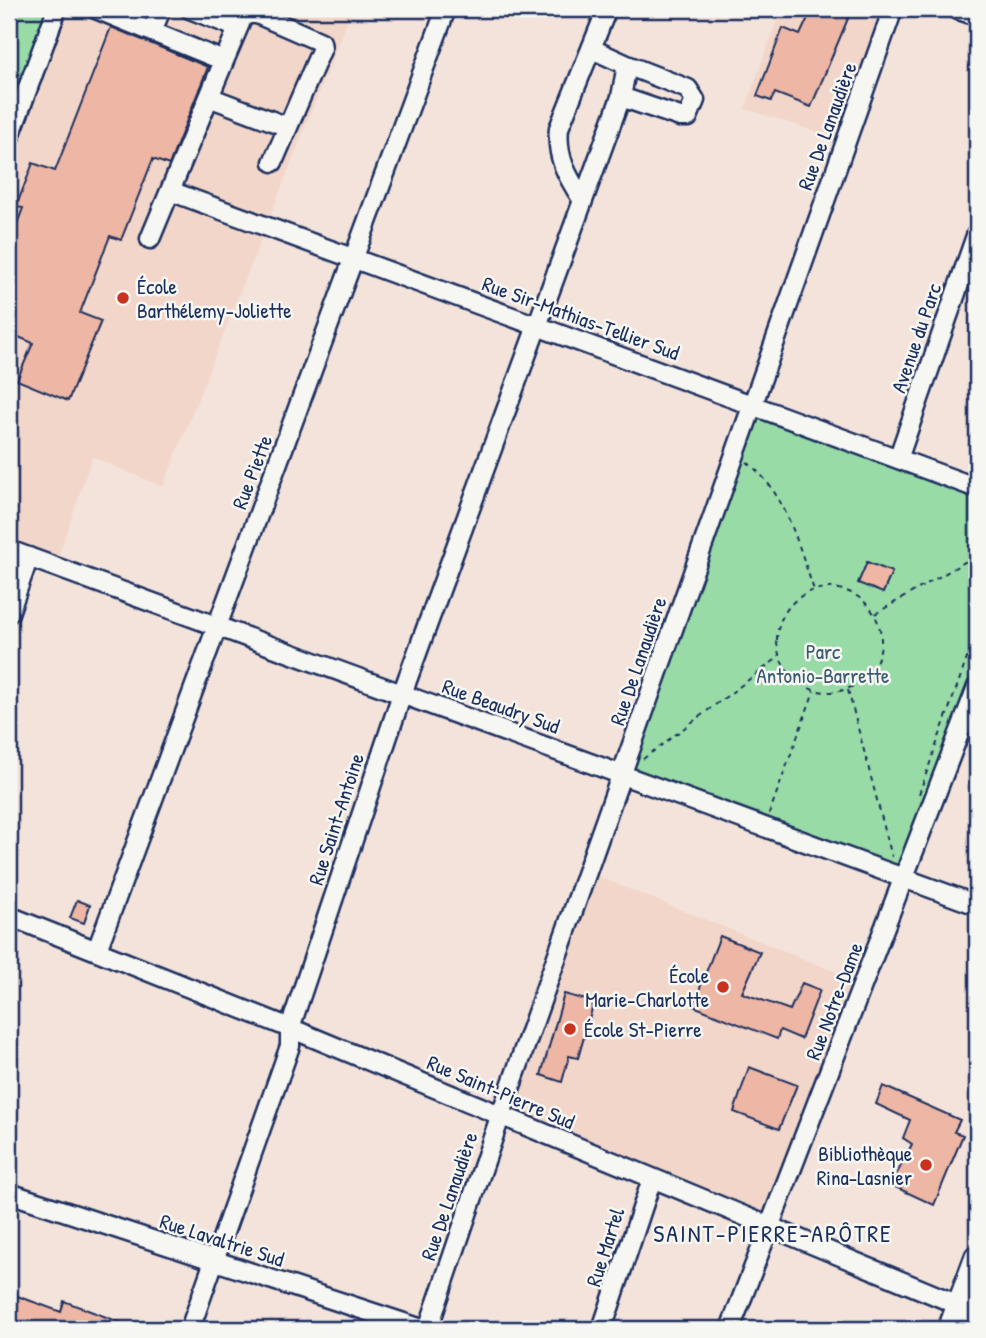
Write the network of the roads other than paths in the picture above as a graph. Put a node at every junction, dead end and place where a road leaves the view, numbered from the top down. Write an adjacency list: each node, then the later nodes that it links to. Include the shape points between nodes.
1 (57, 9): 18 (street)
2 (161, 9): 11 (street)
3 (190, 9): 10 (street)
4 (446, 9): 24 (street, Rue Piette)
5 (607, 9): 12 (street)
6 (893, 9): 26 (street, Rue De Lanaudière)
7 (956, 9): 9 (street)
8 (100, 10): 11 (street)
9 (977, 16)
10 (236, 27): 13 (street); 17 (street, via 241,16 250,13 321,42)
11 (152, 32): 13 (street)
12 (592, 49): 14 (street); 21 (street, via 559,128 557,145 565,171)
13 (224, 61): 15 (street)
14 (627, 65): 16 (street, Rue Saint-Antoine); 16 (street, via 688,89 695,100 688,117 680,117)
15 (209, 97): 17 (street); 20 (street)
16 (621, 97): 21 (street, Rue Saint-Antoine)
17 (288, 127): 19 (street)
18 (9, 138)
19 (273, 162)
20 (170, 191): 23 (street); 24 (street, Rue Sir-Mathias-Tellier Sud)
21 (582, 199): 25 (street, Rue Saint-Antoine)
22 (977, 233): 27 (street, Avenue du Parc)
23 (150, 239)
24 (354, 260): 25 (street, Rue Sir-Mathias-Tellier Sud); 32 (street, Rue Piette)
25 (535, 326): 26 (street, Rue Sir-Mathias-Tellier Sud); 34 (street, Rue Saint-Antoine)
26 (752, 404): 27 (street, Rue Sir-Mathias-Tellier Sud); 35 (street, Rue De Lanaudière)
27 (898, 459): 28 (street, Rue Sir-Mathias-Tellier Sud)
28 (977, 488)
29 (9, 550): 30 (street, Rue Beaudry Sud)
30 (29, 557): 31 (street); 32 (street, Rue Beaudry Sud)
31 (9, 613)
32 (219, 627): 34 (street, Rue Beaudry Sud); 39 (street, Rue Piette)
33 (977, 687): 36 (street, Rue Notre-Dame)
34 (402, 694): 35 (street, Rue Beaudry Sud); 40 (street, Rue Saint-Antoine)
35 (623, 775): 36 (street, Rue Beaudry Sud); 41 (street, Rue De Lanaudière)
36 (905, 879): 37 (street, Rue Beaudry Sud); 44 (street, Rue Notre-Dame)
37 (977, 905)
38 (9, 916): 39 (street, Rue Saint-Pierre Sud)
39 (97, 950): 40 (street, Rue Saint-Pierre Sud)
40 (290, 1028): 41 (street, Rue Saint-Pierre Sud); 46 (street, Rue Saint-Antoine, via 290,1046)
41 (500, 1117): 42 (street, Rue Saint-Pierre Sud); 50 (street, Rue De Lanaudière)
42 (652, 1179): 44 (street, Rue Saint-Pierre Sud); 51 (street, Rue Martel)
43 (9, 1193): 46 (street, Rue Lavaltrie Sud)
44 (771, 1227): 47 (street, Rue Saint-Pierre Sud); 52 (street, Rue Notre-Dame)
45 (977, 1257): 47 (main road)
46 (215, 1261): 48 (street, Rue Saint-Antoine); 49 (street, Rue Lavaltrie Sud)
47 (972, 1313): 53 (main road)
48 (190, 1329)
49 (422, 1329)
50 (428, 1329)
51 (602, 1329)
52 (730, 1329)
53 (950, 1329)

